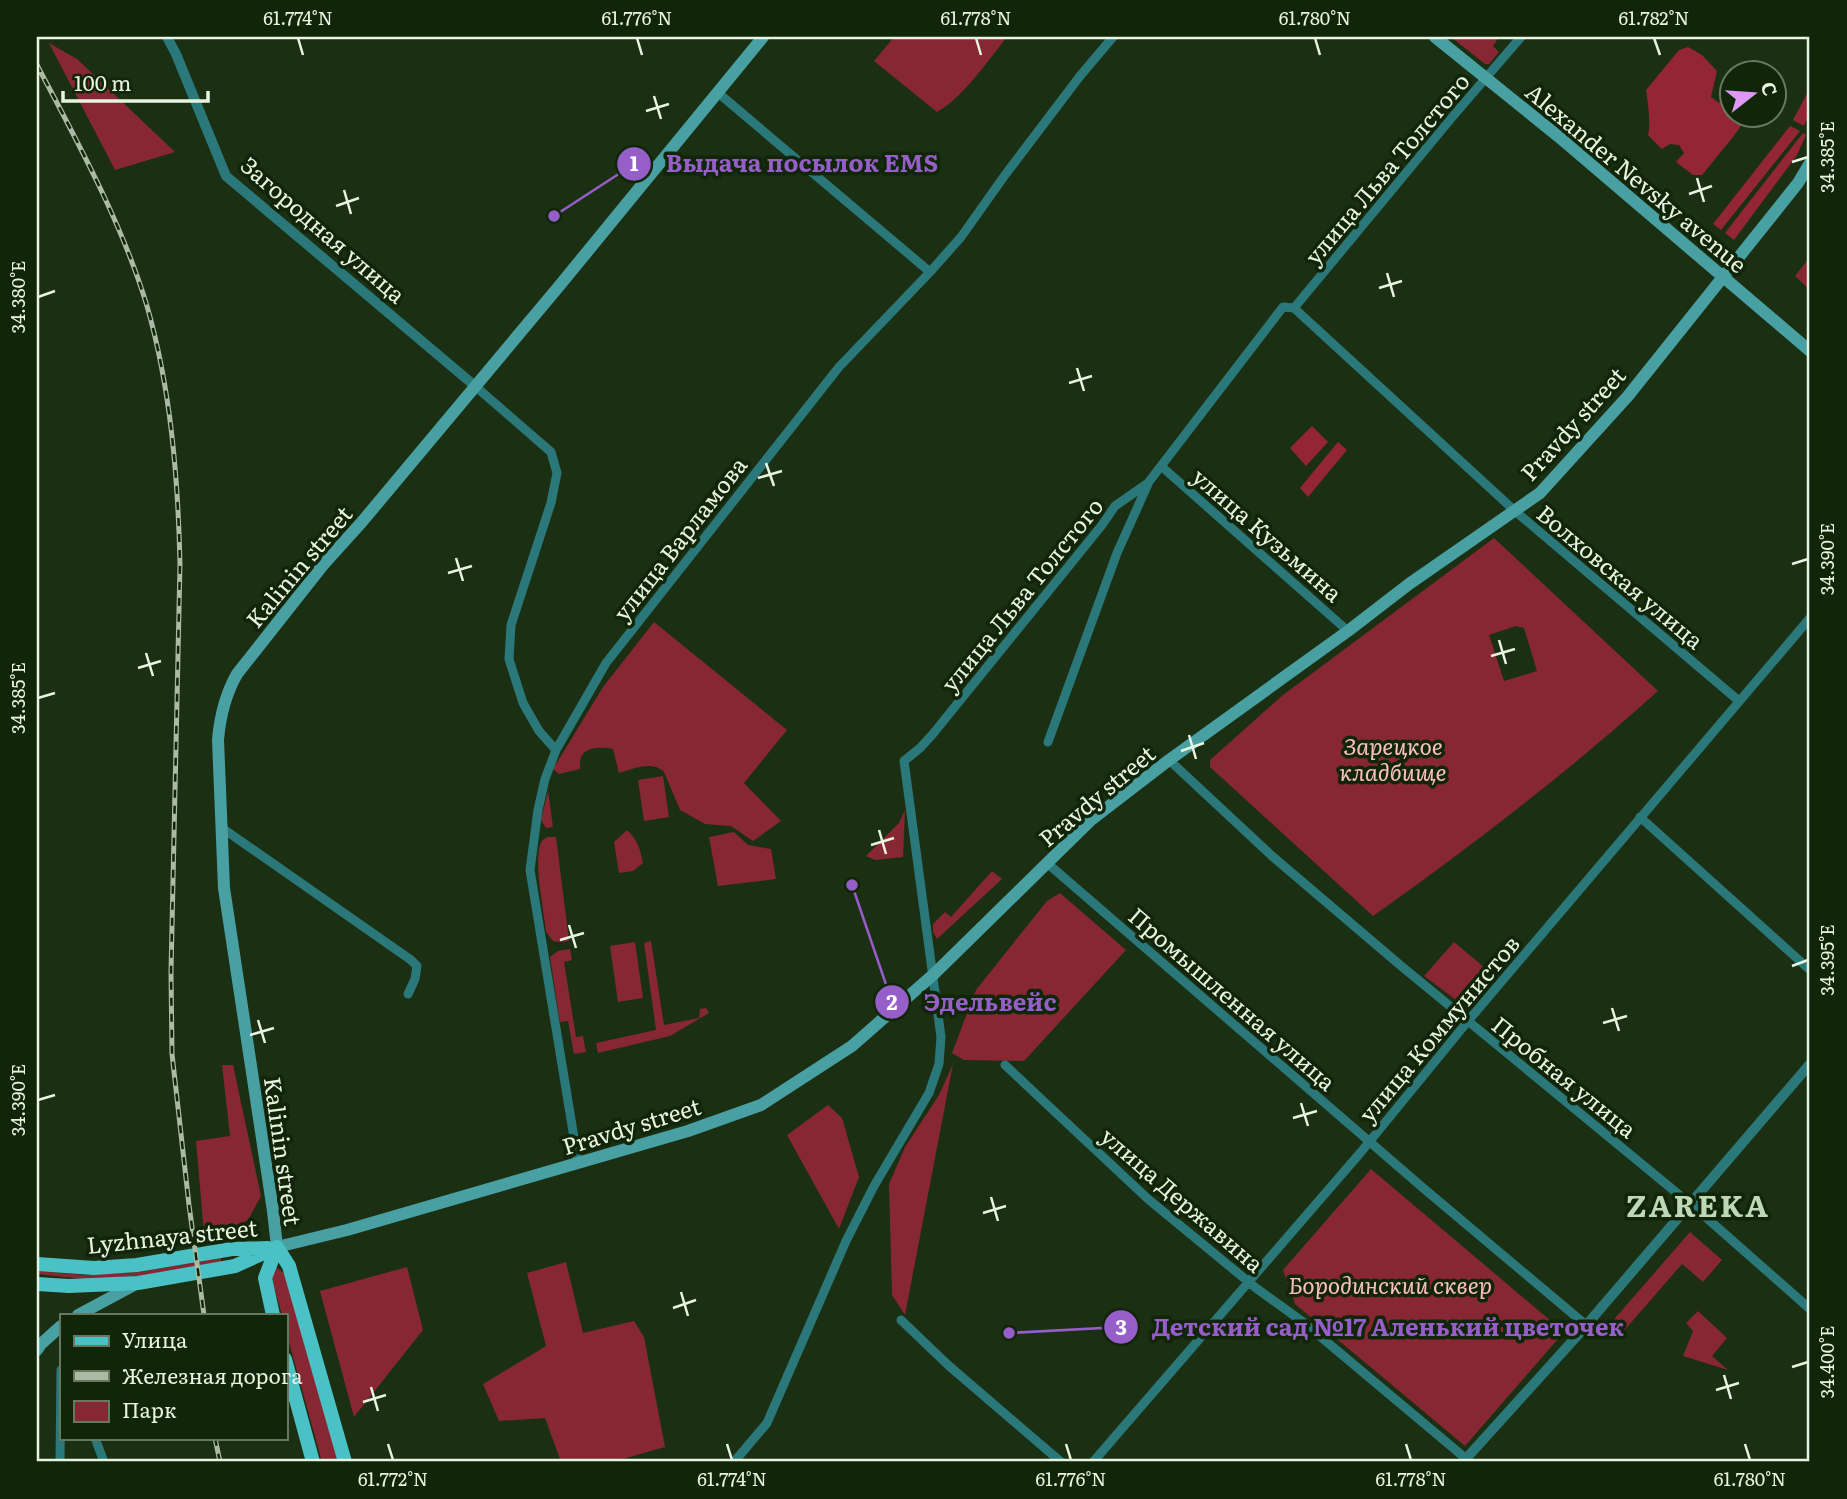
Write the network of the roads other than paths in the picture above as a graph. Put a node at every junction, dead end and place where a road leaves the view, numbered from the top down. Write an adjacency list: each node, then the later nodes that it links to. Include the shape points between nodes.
1 (167, 37): 13 (street, Загородная улица, via 226,176)
2 (762, 37): 7 (main road, Kalinin street)
3 (1113, 37): 9 (street, улица Варламова)
4 (1436, 37): 6 (main road, Alexander Nevsky avenue)
5 (1521, 37): 6 (street, улица Льва Толстого)
6 (1487, 78): 10 (main road, Alexander Nevsky avenue); 11 (street, улица Льва Толстого)
7 (717, 92): 9 (street); 13 (main road, Kalinin street)
8 (1810, 163): 10 (main road, Pravdy street)
9 (930, 272): 21 (street, улица Варламова, via 839,367 606,663)
10 (1723, 276): 12 (main road, Alexander Nevsky avenue); 16 (main road, Pravdy street, via 1628,396 1540,493)
11 (1294, 308): 14 (street, улица Льва Толстого, via 1283,307); 16 (street, Волховская улица)
12 (1810, 351)
13 (475, 386): 21 (street, via 551,452 557,473 511,625 509,659 523,703); 24 (main road, Kalinin street, via 237,674 220,720 218,740)
14 (1161, 466): 15 (street, улица Льва Толстого); 18 (street, улица Кузьмина)
15 (1148, 482): 20 (street); 27 (street, улица Льва Толстого, via 1115,506 932,735 904,761)
16 (1515, 511): 18 (main road, Pravdy street); 19 (street, Волховская улица)
17 (1810, 618): 19 (street, улица Коммунистов)
18 (1348, 631): 22 (main road, Pravdy street)
19 (1739, 701): 23 (street, улица Коммунистов)
20 (1048, 742)
21 (556, 750): 33 (street, улица Варламова, via 538,810 530,870)
22 (1169, 760): 25 (main road, Pravdy street, via 1091,820); 29 (street, Пробная улица, via 1272,856)
23 (1640, 817): 26 (street); 29 (street, улица Коммунистов)
24 (222, 828): 28 (street, via 411,960 417,972); 35 (main road, Kalinin street, via 224,888)
25 (1047, 863): 27 (main road, Pravdy street); 32 (street, Промышленная улица)
26 (1810, 970)
27 (934, 974): 33 (main road, Pravdy street, via 852,1045 761,1105); 55 (street, улица Льва Толстого, via 941,1037 939,1065 929,1093 846,1241 767,1423)
28 (408, 994)
29 (1468, 1021): 32 (street, улица Коммунистов); 34 (street, Пробная улица)
30 (1810, 1064): 34 (street)
31 (1005, 1065): 37 (street, улица Державина, via 1143,1195)
32 (1369, 1141): 37 (street, улица Коммунистов); 44 (street, Промышленная улица)
33 (578, 1162): 35 (main road, Pravdy street)
34 (1690, 1204): 40 (street, Пробная улица); 44 (street)
35 (276, 1247): 36 (main road, Lyzhnaya street, via 115,1267); 38 (main road, Lyzhnaya street, via 235,1266); 42 (main road, via 265,1278); 54 (main road, via 289,1266)
36 (37, 1264)
37 (1248, 1282): 50 (street, улица Державина, via 1304,1322); 57 (street, улица Коммунистов)
38 (138, 1283): 39 (main road, Lyzhnaya street); 41 (main road)
39 (37, 1284)
40 (1810, 1309)
41 (80, 1314)
42 (273, 1314)
43 (901, 1320): 56 (street)
44 (1586, 1325): 50 (street)
45 (60, 1327): 46 (main road)
46 (37, 1350)
47 (287, 1366): 53 (main road)
48 (60, 1440): 51 (street)
49 (97, 1440): 52 (street)
50 (1467, 1461)
51 (60, 1462)
52 (104, 1462)
53 (313, 1462)
54 (345, 1462)
55 (734, 1462)
56 (1061, 1462)
57 (1093, 1462)

